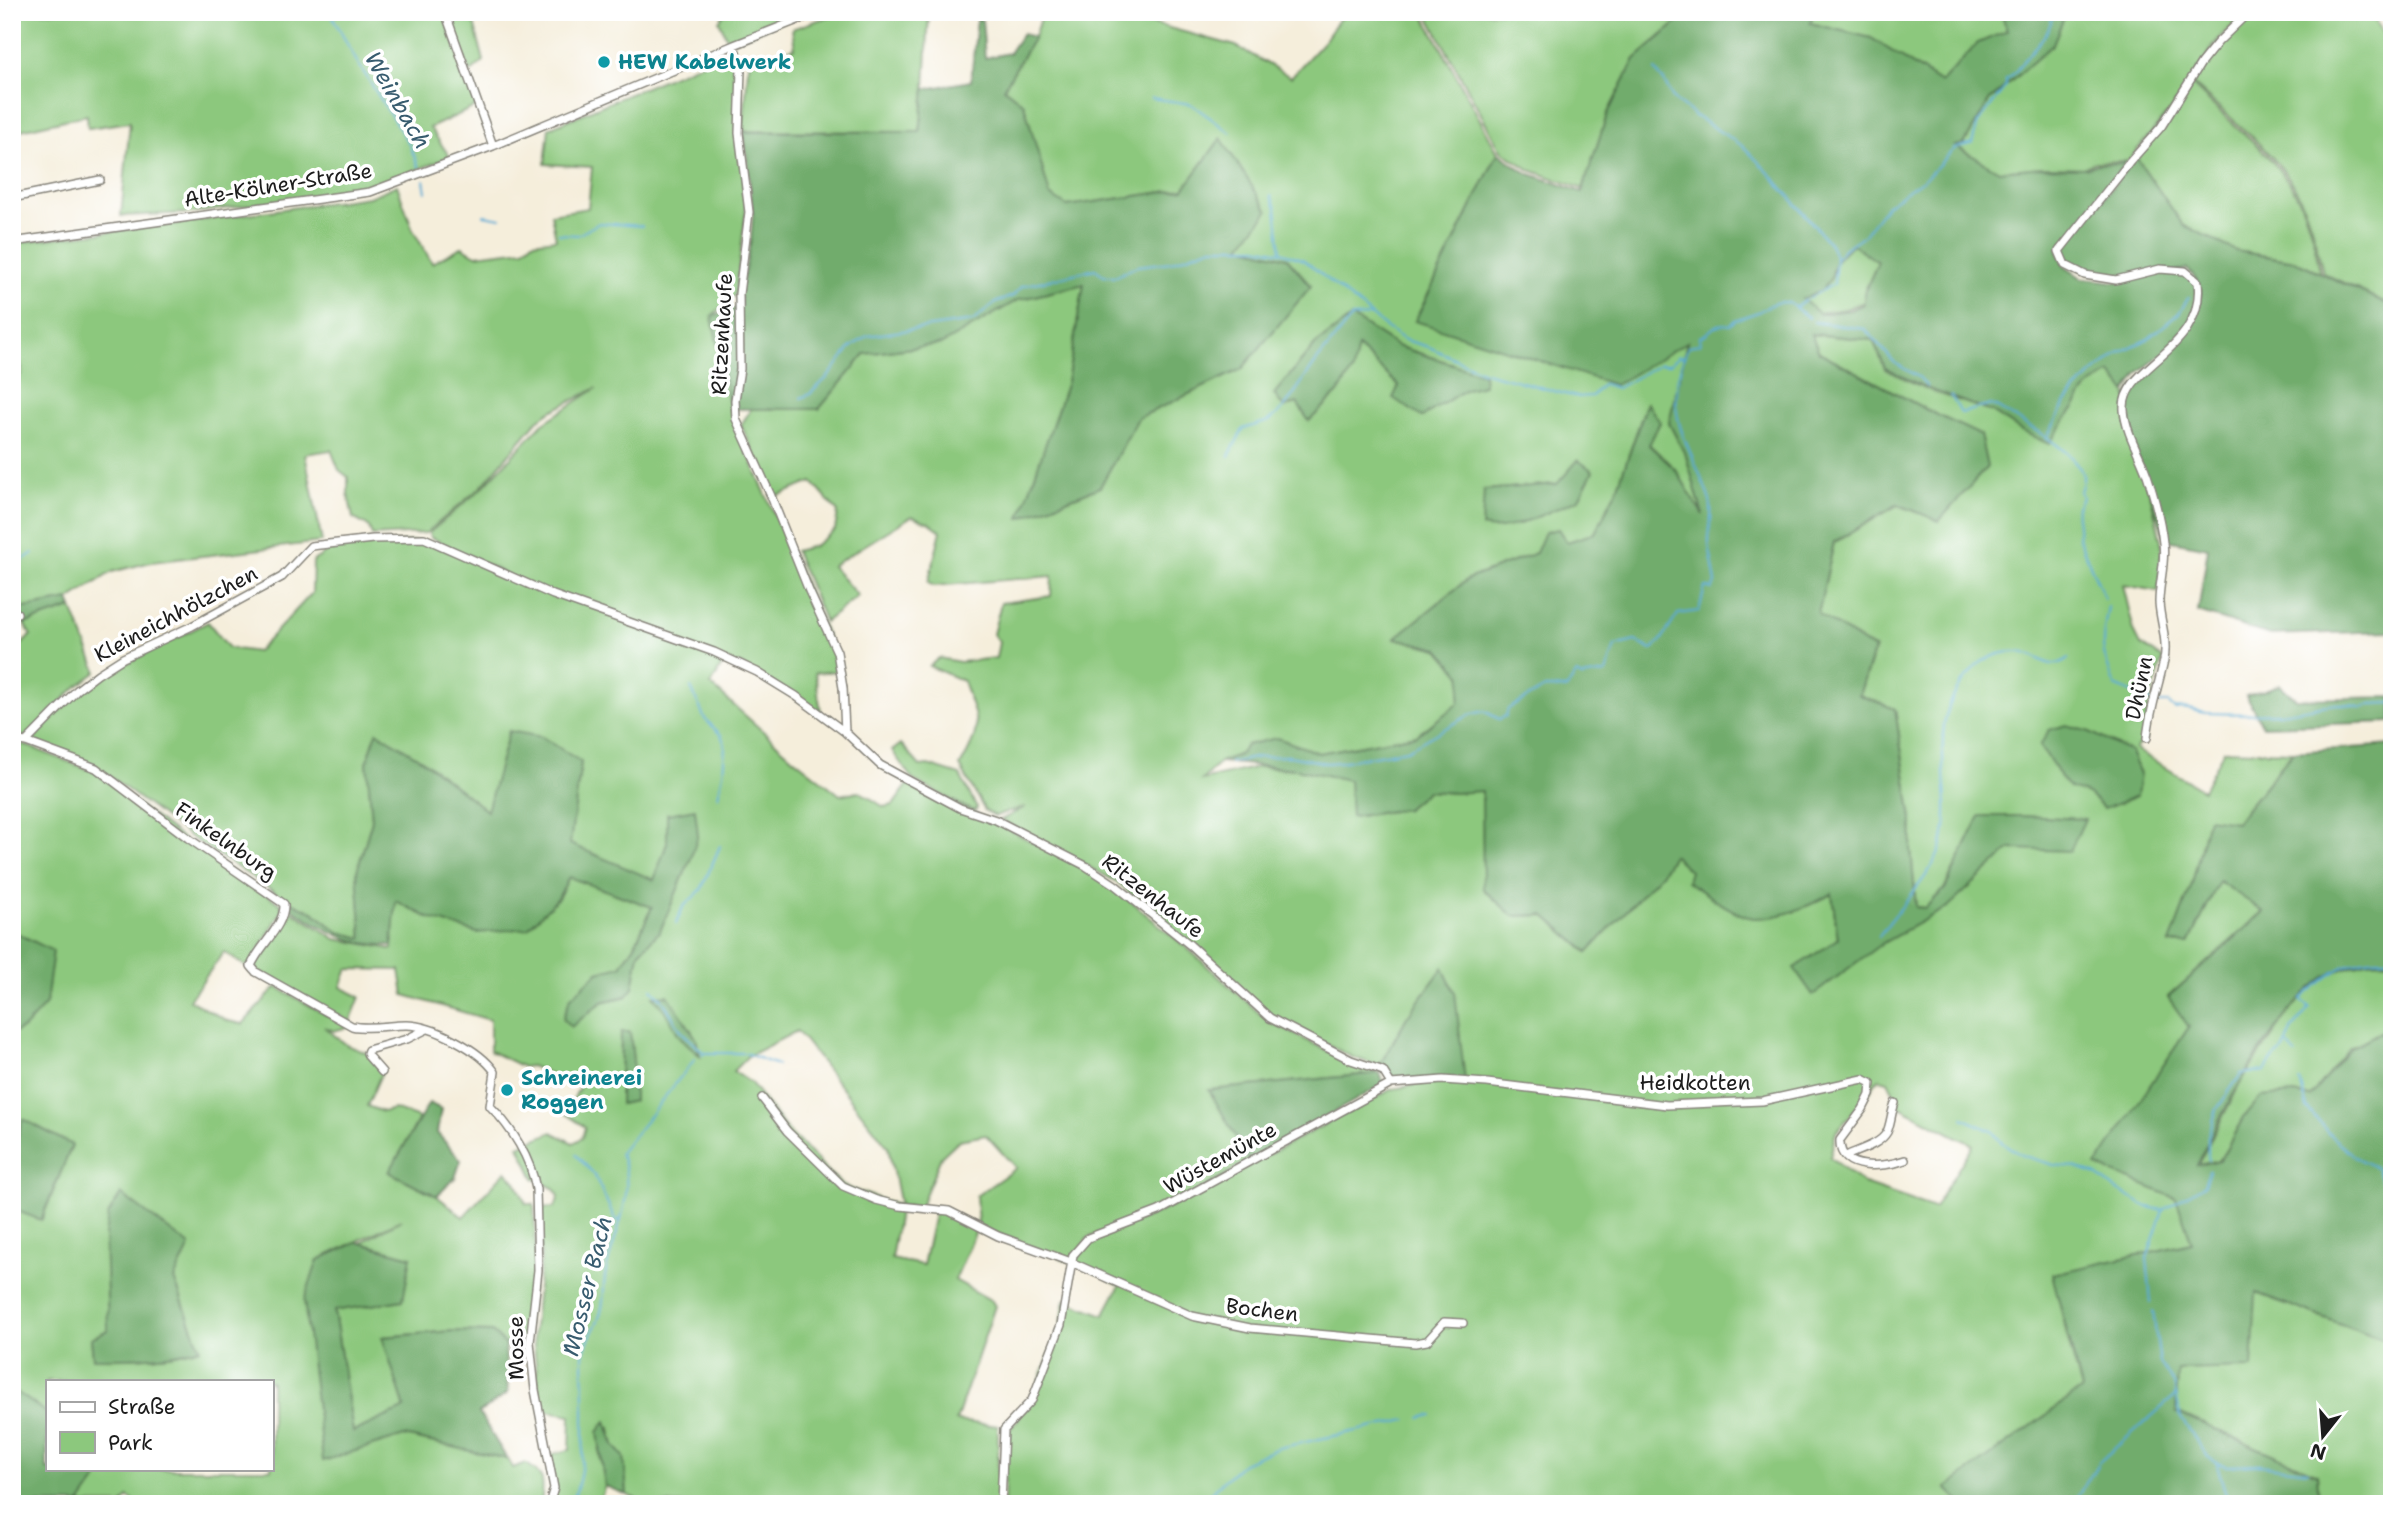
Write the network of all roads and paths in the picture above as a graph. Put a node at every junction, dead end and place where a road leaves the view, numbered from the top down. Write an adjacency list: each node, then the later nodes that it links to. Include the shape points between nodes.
1 (445, 12): 5 (street)
2 (818, 12): 4 (street, Alte-Kölner-Straße)
3 (2249, 12): 11 (street, Dhünn, via 2201,63 2161,127 2059,251 2066,265 2085,275 2116,280 2160,269 2185,271 2198,282 2200,298 2190,325 2166,354 2141,374 2123,408 2149,480 2164,545 2159,603 2167,641)
4 (734, 45): 5 (street, Alte-Kölner-Straße); 10 (street, Ritzenhaufe, via 741,69 739,134 749,212 739,295 736,419 837,652)
5 (493, 146): 8 (street, Alte-Kölner-Straße, via 370,192)
6 (100, 180): 7 (street)
7 (12, 198)
8 (12, 242)
9 (311, 546): 10 (street, Ritzenhaufe, via 424,538 553,595 714,652 796,696); 13 (street, Kleineichhölzchen, via 282,577 98,674)
10 (845, 733): 16 (street, Ritzenhaufe, via 880,765 910,782 960,808 996,820 1106,878 1190,945 1270,1018 1351,1060 1383,1071)
11 (2147, 738)
12 (12, 740): 13 (street)
13 (26, 741): 14 (street, Finkelnburg, via 96,768 284,904 284,912 251,966 256,972 352,1026 408,1024)
14 (427, 1029): 15 (street, via 368,1050); 21 (street, Finkelnburg, via 465,1047 495,1072 490,1106 524,1154)
15 (382, 1072)
16 (1391, 1084): 19 (street, Heidkotten, via 1487,1083 1667,1105 1762,1101 1863,1079 1871,1083 1870,1095 1840,1140); 22 (street, Wüstemünte, via 1159,1211 1088,1238)
17 (762, 1098): 22 (street, via 843,1186 900,1206 949,1211 998,1236)
18 (1895, 1103): 19 (street, via 1882,1138)
19 (1846, 1156): 20 (street, via 1872,1167)
20 (1905, 1160)
21 (536, 1189): 24 (street, Mosse, via 538,1270 530,1342 554,1488)
22 (1071, 1262): 23 (street, Bochen, via 1182,1312 1226,1325 1415,1343 1427,1341 1440,1325); 25 (street, via 1061,1325 1031,1400 1004,1430)
23 (1463, 1323)
24 (549, 1504)
25 (1001, 1504)

